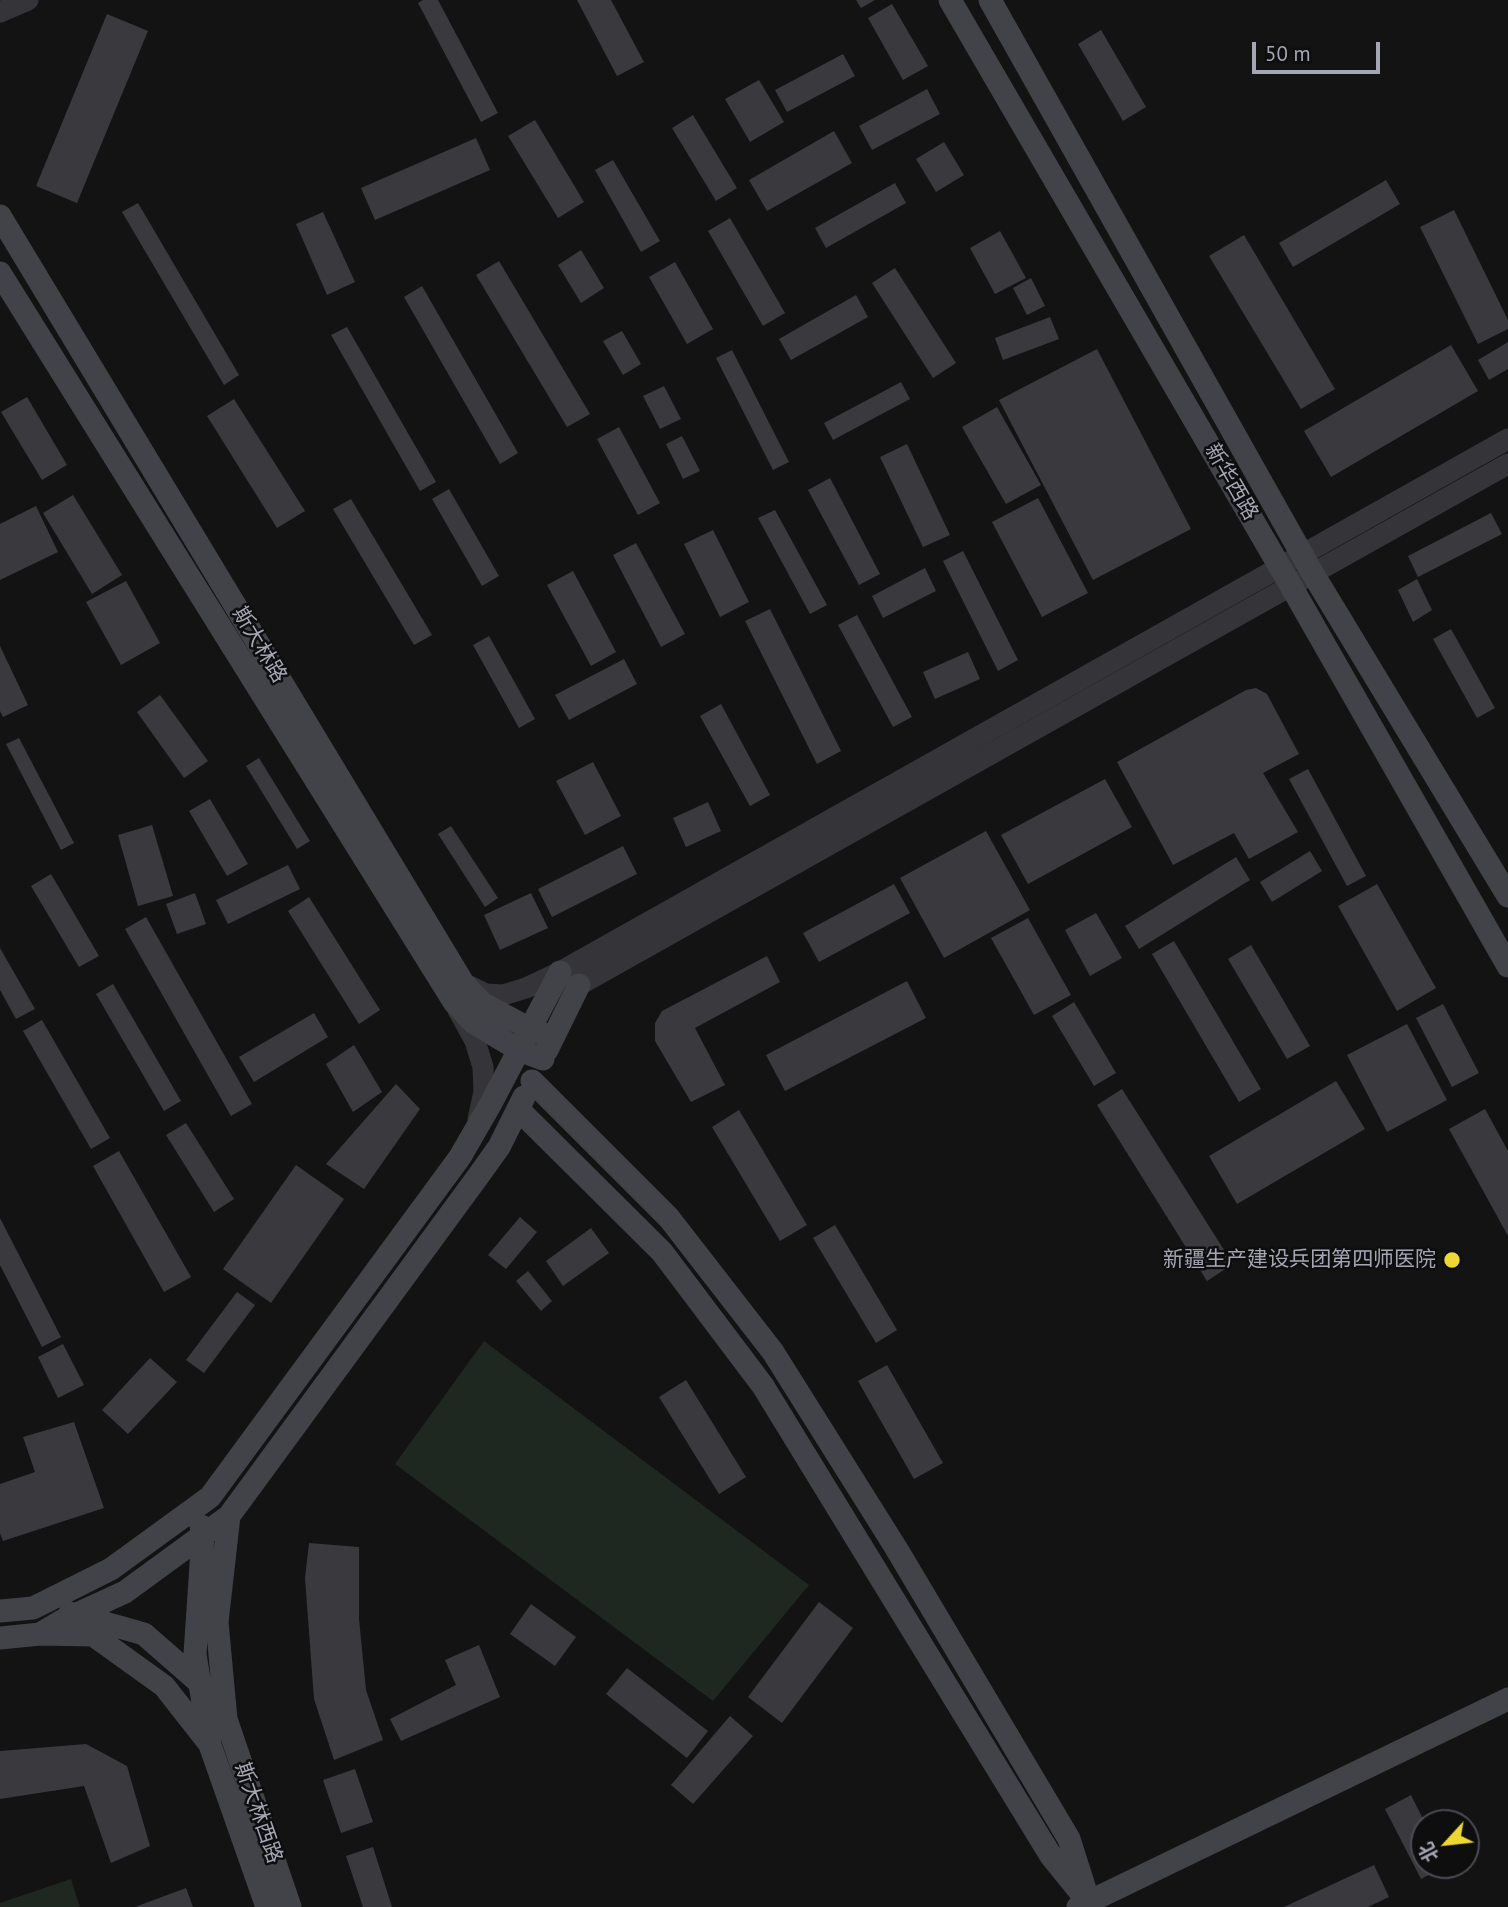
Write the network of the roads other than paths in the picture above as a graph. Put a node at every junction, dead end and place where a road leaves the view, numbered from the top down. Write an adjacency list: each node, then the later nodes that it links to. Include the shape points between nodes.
1 (28, 0): 4 (street)
2 (950, 0): 10 (main road, 新华西路)
3 (990, 0): 9 (main road, 新华西路)
4 (1, 15)
5 (0, 216): 15 (main road, 斯大林路)
6 (0, 273): 15 (main road, 斯大林路)
7 (1508, 439): 9 (street)
8 (1508, 464): 9 (street)
9 (1308, 564): 10 (street); 11 (main road, 新华西路)
10 (1286, 577): 12 (main road, 新华西路); 13 (street); 14 (street)
11 (1508, 896)
12 (1508, 966)
13 (560, 972): 15 (street, via 502,995); 16 (main road)
14 (579, 985): 17 (main road)
15 (458, 992): 16 (main road, 斯大林路); 18 (main road, 斯大林路, via 474,1023); 21 (street, via 483,1067 484,1092)
16 (530, 1030): 17 (main road, 斯大林路); 18 (main road)
17 (548, 1048): 18 (main road, 斯大林路); 19 (main road)
18 (519, 1050): 21 (main road)
19 (532, 1081): 20 (main road); 34 (main road, via 669,1218 773,1352 1069,1839)
20 (518, 1109): 23 (main road, via 499,1147); 34 (main road, via 662,1252 763,1386)
21 (476, 1131): 22 (main road, via 209,1497)
22 (197, 1506): 24 (main road); 25 (main road, via 111,1569)
23 (229, 1516): 24 (main road); 32 (main road, via 217,1622)
24 (203, 1535): 27 (main road, via 125,1592); 30 (main road, via 195,1654)
25 (33, 1608): 26 (main road); 27 (main road)
26 (0, 1611)
27 (77, 1614): 28 (main road); 30 (main road, via 144,1634)
28 (40, 1634): 29 (main road); 33 (main road, via 93,1635 164,1686)
29 (0, 1638)
30 (200, 1683): 32 (main road); 33 (main road)
31 (1508, 1699): 34 (main road)
32 (226, 1719): 36 (main road, 斯大林西路)
33 (210, 1745): 35 (main road, 斯大林西路)
34 (1083, 1904)
35 (267, 1907)
36 (290, 1907)

